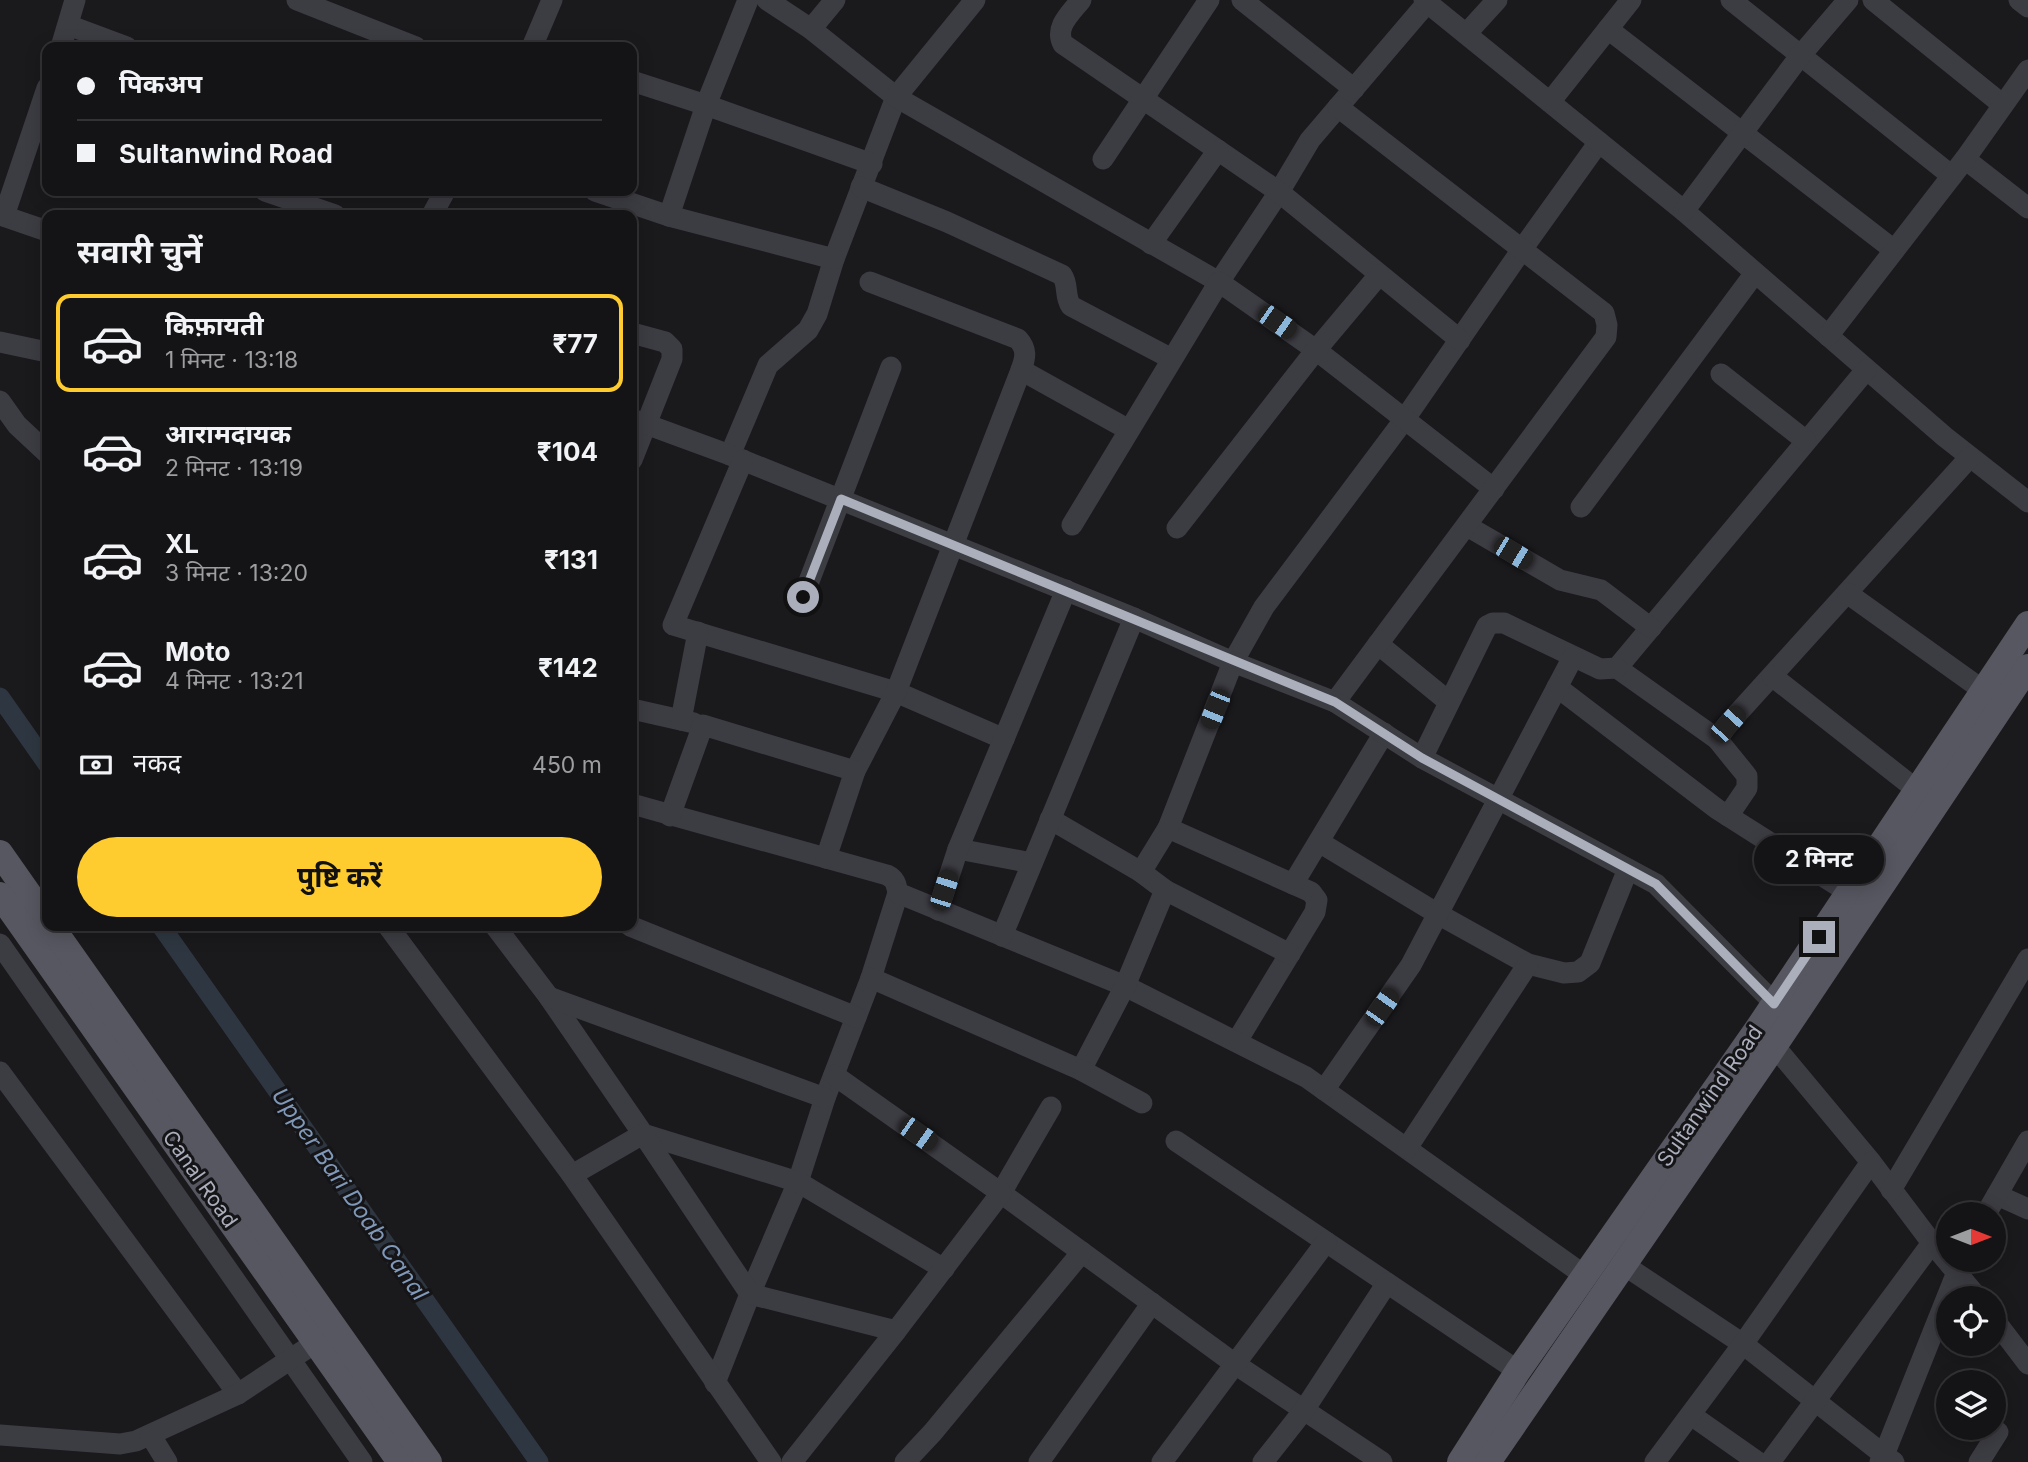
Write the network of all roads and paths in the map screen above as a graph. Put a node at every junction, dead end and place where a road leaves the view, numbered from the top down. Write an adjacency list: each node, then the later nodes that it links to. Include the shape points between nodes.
1 (75, 0): 19 (street)
2 (297, 0): 25 (street)
3 (552, 0): 26 (street)
4 (748, 0): 34 (street)
5 (768, 0): 20 (street)
6 (835, 0): 20 (street)
7 (975, 0): 31 (street)
8 (1082, 0): 32 (street, via 1060,29 1063,44)
9 (1209, 0): 32 (street)
10 (1242, 0): 30 (street)
11 (1497, 0): 22 (street)
12 (1631, 0): 21 (street)
13 (1731, 0): 27 (street)
14 (1848, 0): 27 (street)
15 (1873, 0): 35 (street)
16 (2019, 0): 18 (street)
17 (1426, 1): 22 (street); 30 (street)
18 (2028, 7)
19 (68, 25): 23 (street); 24 (street)
20 (811, 29): 31 (street)
21 (1608, 29): 33 (street); 38 (street)
22 (1466, 34): 33 (street)
23 (63, 42)
24 (114, 42)
25 (403, 42)
26 (534, 42)
27 (1800, 56): 38 (street); 44 (street)
28 (2028, 70): 35 (street)
29 (637, 83): 34 (street)
30 (1354, 89): 36 (street)
31 (896, 97): 43 (street); 55 (street)
32 (1143, 98): 40 (street); 41 (street)
33 (1550, 102): 39 (street)
34 (706, 105): 43 (street); 53 (street)
35 (2003, 105): 42 (street)
36 (1338, 107): 46 (street, via 1310,140); 56 (street)
37 (42, 116): 52 (street)
38 (1743, 132): 51 (street); 57 (street)
39 (1599, 142): 51 (street); 56 (street)
40 (1218, 150): 46 (street); 55 (street)
41 (1103, 159)
42 (1965, 159): 44 (street); 49 (street)
43 (872, 164): 45 (street)
44 (1952, 176): 57 (street)
45 (861, 187): 58 (street); 69 (street, via 1062,275 1071,306)
46 (1279, 192): 60 (street); 62 (street)
47 (280, 196): 50 (street)
48 (610, 196): 53 (street)
49 (2028, 208)
50 (320, 210)
51 (1684, 211): 59 (street)
52 (2, 216): 54 (street)
53 (669, 216): 58 (street)
54 (42, 229)
55 (1151, 244): 62 (street)
56 (1523, 248): 65 (street); 82 (street, via 1604,313 1607,325 1605,337)
57 (1894, 250): 64 (street)
58 (834, 259): 80 (street, via 808,330 768,365)
59 (1755, 273): 64 (street); 85 (street)
60 (1379, 275): 65 (street); 67 (street)
61 (870, 282): 71 (street, via 1018,339 1025,347)
62 (1219, 282): 67 (street); 69 (street)
63 (637, 334): 76 (street, via 665,342 672,349 672,359)
64 (1828, 336): 72 (street)
65 (1460, 340): 75 (street)
66 (0, 342): 68 (street)
67 (1316, 350): 75 (street); 88 (street)
68 (42, 351)
69 (1172, 359): 77 (street)
70 (891, 367): 83 (street)
71 (1021, 370): 77 (street); 89 (street)
72 (1866, 370): 78 (street); 81 (street)
73 (1721, 374): 78 (street)
74 (0, 401): 79 (street)
75 (1404, 420): 82 (street); 99 (street, via 1264,607)
76 (640, 421): 80 (street)
77 (1129, 430): 86 (street)
78 (1806, 441): 95 (street)
79 (42, 448)
80 (737, 457): 83 (street); 96 (street, via 673,625)
81 (1970, 457): 84 (street); 91 (street)
82 (1494, 489): 87 (street)
83 (841, 499): 89 (street); 92 (street)
84 (2028, 502)
85 (1581, 507)
86 (1072, 525)
87 (1467, 526): 95 (street, via 1560,580 1601,590); 97 (street)
88 (1177, 528)
89 (951, 545): 90 (street); 105 (street)
90 (1066, 590): 93 (street); 112 (street)
91 (1847, 593): 102 (street); 104 (street)
92 (803, 597)
93 (1134, 618): 99 (street); 121 (street)
94 (2028, 624): 100 (main road, Sultanwind Road)
95 (1651, 628): 101 (street)
96 (698, 632): 105 (street); 109 (street)
97 (1378, 644): 106 (street); 107 (street)
98 (1573, 657): 101 (street, via 1600,669); 103 (street); 107 (street, via 1493,623 1487,626)
99 (1233, 662): 106 (street); 122 (street)
100 (2022, 667): 104 (main road, Sultanwind Road); 134 (main road)
101 (1617, 668): 113 (street)
102 (1772, 676): 113 (street); 116 (street)
103 (1557, 687): 117 (street); 120 (street)
104 (1984, 691): 116 (main road, Sultanwind Road)
105 (896, 692): 112 (street); 115 (street)
106 (1335, 702): 111 (street)
107 (1449, 702): 114 (street)
108 (637, 710): 109 (street)
109 (681, 720): 110 (street)
110 (702, 724): 115 (street); 119 (street)
111 (1384, 733): 114 (street); 123 (street)
112 (1004, 739): 124 (street)
113 (1717, 739): 120 (street, via 1747,776 1747,788)
114 (1422, 758): 117 (street)
115 (855, 771): 126 (street)
116 (1917, 790): 134 (main road, Sultanwind Road)
117 (1499, 799): 128 (street); 137 (street)
118 (637, 806): 119 (street)
119 (670, 816): 126 (street)
120 (1728, 816): 134 (street)
121 (1050, 819): 127 (street); 129 (street)
122 (1168, 828): 129 (street); 130 (street)
123 (1319, 842): 130 (street); 137 (street)
124 (958, 849): 127 (street); 135 (street)
125 (0, 853): 136 (main road)
126 (826, 858): 132 (street, via 887,875 894,879)
127 (1032, 863): 142 (street)
128 (1628, 869): 146 (street, via 1590,963 1578,972 1564,973); 151 (street, via 1656,884)
129 (1141, 872): 131 (street)
130 (1293, 884): 144 (street, via 1311,892 1317,907)
131 (1165, 890): 144 (street); 148 (street)
132 (898, 893): 135 (street); 147 (street)
133 (0, 895): 187 (main road, Canal Road)
134 (1859, 899): 151 (main road, Sultanwind Road)
135 (937, 910): 142 (street)
136 (42, 913)
137 (1438, 914): 146 (street); 158 (street, via 1411,965)
138 (637, 929): 152 (street)
139 (55, 931): 205 (main road, Canal Road)
140 (392, 931): 167 (street)
141 (499, 931): 150 (street)
142 (1002, 936): 148 (street)
143 (0, 944): 189 (street)
144 (1290, 954): 154 (street)
145 (2028, 959): 149 (street)
146 (1528, 964): 165 (street)
147 (872, 978): 152 (street); 155 (street)
148 (1125, 986): 154 (street); 155 (street)
149 (2019, 992): 169 (street)
150 (549, 997): 159 (street); 162 (street)
151 (1783, 1012): 153 (main road, Sultanwind Road)
152 (856, 1017): 157 (street)
153 (1767, 1037): 166 (street); 178 (main road); 181 (main road, Sultanwind Road)
154 (1237, 1041): 158 (street)
155 (1081, 1070): 160 (street)
156 (0, 1072): 194 (street)
157 (834, 1075): 159 (street); 170 (street)
158 (1324, 1090): 165 (street)
159 (825, 1098): 168 (street)
160 (1143, 1103)
161 (1051, 1107): 170 (street)
162 (643, 1133): 167 (street); 168 (street); 183 (street)
163 (1176, 1141): 174 (street)
164 (2028, 1141): 171 (street)
165 (1407, 1148): 181 (street)
166 (1871, 1162): 169 (street); 188 (street)
167 (572, 1175): 193 (street)
168 (798, 1182): 179 (street); 183 (street)
169 (1891, 1190): 175 (street)
170 (1001, 1193): 177 (street); 179 (street)
171 (1997, 1195): 172 (street); 173 (street)
172 (1993, 1202)
173 (2028, 1209)
174 (1326, 1242): 182 (street); 190 (street)
175 (1932, 1243): 176 (street); 195 (street)
176 (1936, 1246)
177 (1082, 1252): 184 (street); 208 (street)
178 (1624, 1265): 188 (street); 214 (main road)
179 (943, 1269): 185 (street)
180 (1956, 1272): 201 (street)
181 (1584, 1275): 192 (main road, Sultanwind Road)
182 (1387, 1283): 192 (street); 196 (street)
183 (750, 1294): 185 (street); 193 (street)
184 (1152, 1303): 190 (street); 209 (street)
185 (896, 1331): 207 (street)
186 (2006, 1335): 191 (street)
187 (315, 1343): 189 (street); 204 (main road, Canal Road)
188 (1743, 1344): 195 (street); 197 (street)
189 (291, 1360): 194 (street); 203 (street)
190 (1235, 1364): 196 (street); 210 (street)
191 (2028, 1364)
192 (1518, 1371): 213 (main road, Sultanwind Road)
193 (715, 1383): 206 (street)
194 (238, 1394): 199 (street)
195 (1815, 1401): 201 (street); 217 (street)
196 (1304, 1410): 211 (street); 212 (street)
197 (1691, 1415): 215 (street); 216 (street)
198 (0, 1435): 199 (street, via 120,1444)
199 (151, 1436): 202 (street)
200 (1993, 1440): 218 (street)
201 (1886, 1460)
202 (167, 1462)
203 (362, 1462)
204 (400, 1462)
205 (429, 1462)
206 (771, 1462)
207 (792, 1462)
208 (905, 1462)
209 (1039, 1462)
210 (1162, 1462)
211 (1264, 1462)
212 (1382, 1462)
213 (1460, 1462)
214 (1488, 1462)
215 (1655, 1462)
216 (1758, 1462)
217 (1770, 1462)
218 (1979, 1462)

